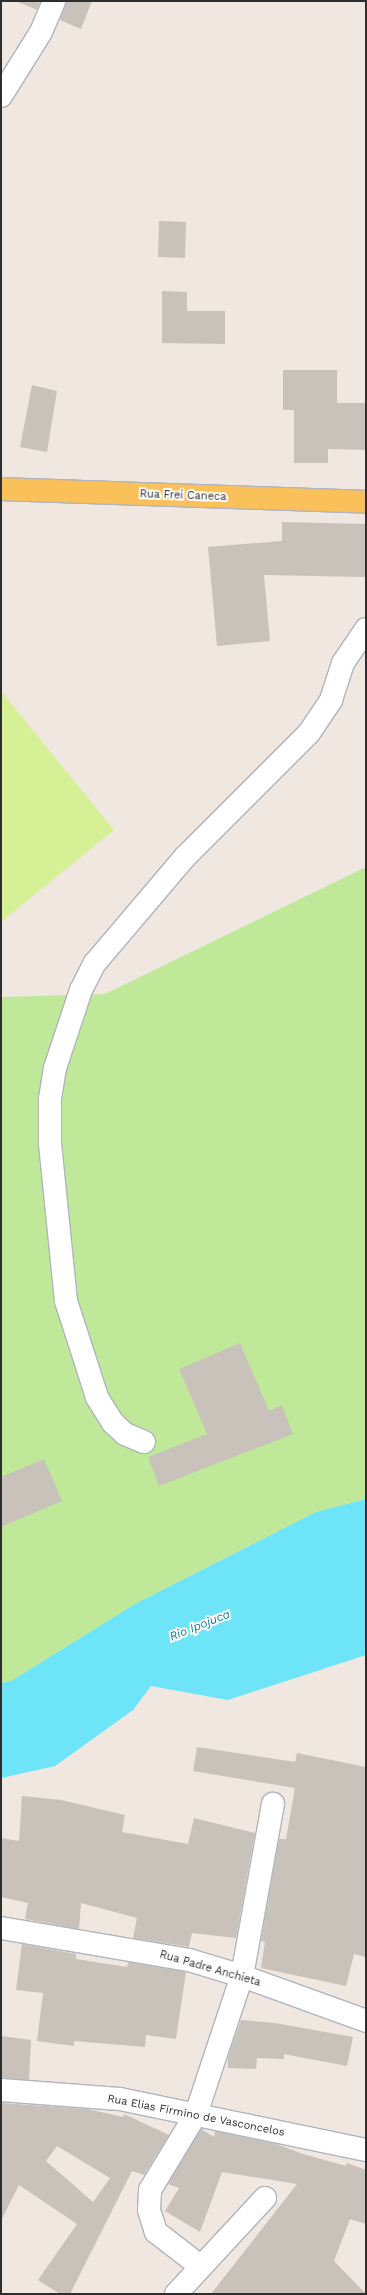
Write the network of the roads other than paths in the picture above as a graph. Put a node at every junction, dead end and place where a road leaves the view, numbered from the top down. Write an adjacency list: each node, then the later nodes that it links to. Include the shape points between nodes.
1 (54, 1): 2 (street, via 41,32)
2 (1, 96)
3 (1, 489): 4 (main road, Rua Frei Caneca)
4 (366, 502)
5 (366, 629): 6 (street, via 344,663 331,700 309,733 185,857 95,963 81,990 55,1068 50,1099 50,1143 66,1301 97,1397 125,1434)
6 (144, 1442)
7 (273, 1804): 9 (street)
8 (1, 1928): 9 (street, Rua Padre Anchieta, via 145,1951)
9 (242, 1976): 10 (street, Rua Padre Anchieta); 12 (street)
10 (366, 2021)
11 (1, 2090): 12 (street, Rua Elias Firmino de Vasconcelos, via 120,2099)
12 (196, 2114): 13 (street, Rua Elias Firmino de Vasconcelos); 15 (street, via 150,2190 149,2210 156,2232)
13 (366, 2150)
14 (265, 2198): 15 (street)
15 (200, 2266): 16 (street)
16 (176, 2294)

